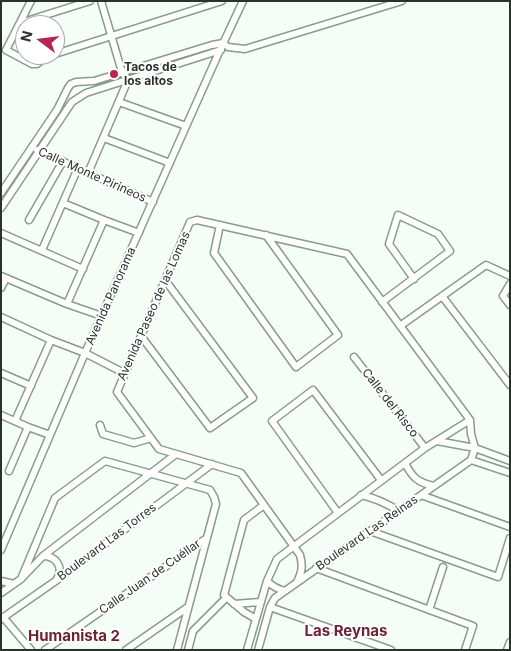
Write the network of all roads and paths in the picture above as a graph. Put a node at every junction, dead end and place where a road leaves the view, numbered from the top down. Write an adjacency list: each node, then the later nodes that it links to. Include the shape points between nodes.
1 (31, 1): 7 (street)
2 (90, 1): 8 (street)
3 (100, 1): 10 (street)
4 (222, 1): 10 (street)
5 (243, 1): 11 (street, Avenida Panorama)
6 (402, 1): 11 (street, via 245,49)
7 (24, 15)
8 (45, 15)
9 (15, 33): 14 (street, via 6,50)
10 (111, 36): 13 (street); 15 (street)
11 (225, 45): 12 (street, Avenida Panorama); 15 (street, via 212,45)
12 (220, 50): 16 (street); 22 (street, Avenida Panorama)
13 (65, 51)
14 (15, 55)
15 (122, 72): 16 (street); 17 (street, via 94,81)
16 (128, 80): 19 (street); 21 (street)
17 (82, 81): 18 (street, via 72,84); 19 (street)
18 (66, 93): 20 (street); 24 (street)
19 (86, 93): 20 (street)
20 (72, 102): 25 (street)
21 (119, 102): 22 (street); 23 (street)
22 (186, 126): 27 (street, Avenida Panorama)
23 (104, 138): 27 (street); 29 (street)
24 (32, 148): 25 (street, Calle Monte Pirineos); 30 (street)
25 (40, 151): 26 (street, Calle Monte Pirineos); 33 (street)
26 (63, 162): 28 (street, Calle Monte Pirineos); 34 (street)
27 (170, 163): 31 (street, Avenida Panorama)
28 (78, 168): 29 (street, Calle Monte Pirineos); 32 (street)
29 (88, 173): 31 (street, Calle Monte Pirineos)
30 (2, 191)
31 (153, 202): 38 (street, Avenida Panorama)
32 (63, 203): 35 (street); 40 (street)
33 (1, 208)
34 (29, 220)
35 (104, 220): 38 (street); 41 (street)
36 (220, 225): 39 (street, Avenida Paseo de las Lomas); 39 (street, via 214,253 296,367 338,335); 45 (street, Avenida Paseo de las Lomas, via 197,220 190,222)
37 (1, 233): 40 (street)
38 (139, 233): 52 (street, Avenida Panorama)
39 (266, 235): 49 (street, Avenida Paseo de las Lomas, via 346,254)
40 (42, 250): 41 (street)
41 (83, 269): 50 (street)
42 (510, 276): 48 (street, via 486,265)
43 (4, 277): 47 (street); 50 (street)
44 (414, 278): 44 (street, via 390,244 398,215 438,234 450,251); 49 (street)
45 (165, 280): 55 (street, Avenida Paseo de las Lomas); 55 (street, via 252,398 210,428)
46 (510, 284): 51 (street, via 503,296)
47 (1, 288)
48 (442, 296): 54 (street); 61 (street)
49 (382, 302): 54 (street, Avenida Paseo de las Lomas)
50 (67, 304): 52 (street)
51 (510, 305)
52 (102, 316): 57 (street, Avenida Panorama)
53 (1, 317): 56 (street)
54 (400, 326): 64 (street, Avenida Paseo de las Lomas)
55 (141, 336): 60 (street, Avenida Paseo de las Lomas)
56 (51, 340): 57 (street); 62 (street)
57 (85, 353): 60 (street); 68 (street, Avenida Panorama)
58 (354, 358): 71 (street, Calle del Risco)
59 (1, 373): 62 (street)
60 (124, 373): 69 (street, Avenida Paseo de las Lomas, via 116,392)
61 (510, 385)
62 (31, 386): 65 (street)
63 (1, 416): 65 (street)
64 (470, 420): 70 (street); 72 (street, Avenida Paseo de las Lomas)
65 (15, 422): 67 (street)
66 (100, 425): 69 (street, via 103,434 134,443)
67 (28, 427): 68 (street); 78 (street)
68 (50, 435): 94 (street, Avenida Panorama)
69 (151, 438): 73 (street, Avenida Paseo de las Lomas, via 159,449)
70 (437, 441): 71 (street); 72 (street)
71 (426, 448): 76 (street)
72 (475, 448): 74 (street, Avenida Paseo de las Lomas); 75 (street)
73 (176, 454): 77 (street, Avenida Paseo de las Lomas); 80 (street)
74 (472, 460): 79 (street); 83 (street, Boulevard Las Reinas)
75 (510, 461)
76 (405, 463): 81 (street); 83 (street, via 416,480)
77 (212, 464): 82 (street, Boulevard Las Torres); 86 (street, Avenida Paseo de las Lomas, via 241,473)
78 (9, 471)
79 (510, 473)
80 (150, 474): 82 (street); 95 (street); 98 (street, via 105,461 55,498)
81 (381, 480): 84 (street); 88 (street, via 313,390 272,421)
82 (186, 484): 91 (street, via 210,490 214,496 216,504); 100 (street, Boulevard Las Torres)
83 (434, 486): 85 (street, Boulevard Las Reinas)
84 (361, 495): 87 (street); 88 (street)
85 (421, 495): 87 (street, Boulevard Las Reinas); 89 (street)
86 (264, 505): 93 (street, Avenida Paseo de las Lomas); 106 (street, via 244,520 224,595)
87 (398, 511): 90 (street, Boulevard Las Reinas)
88 (338, 513): 93 (street)
89 (510, 528)
90 (370, 531): 92 (street, via 498,577); 97 (street, Boulevard Las Reinas)
91 (207, 538): 109 (street); 117 (street, Calle Juan de Cuéllar)
92 (510, 538)
93 (294, 546): 101 (street, via 277,559); 102 (street, Avenida Paseo de las Lomas, via 302,564)
94 (1, 550)
95 (43, 556): 98 (street); 100 (street, via 57,561 60,570)
96 (443, 567): 111 (street)
97 (316, 568): 102 (street, Boulevard Las Reinas); 111 (street)
98 (21, 579): 103 (street)
99 (1, 580): 103 (street)
100 (57, 580): 112 (street, Boulevard Las Torres)
101 (267, 581): 104 (street); 107 (street)
102 (297, 582): 104 (street, Boulevard Las Reinas)
103 (14, 584): 105 (street)
104 (284, 591): 110 (street, Boulevard Las Reinas)
105 (1, 593)
106 (226, 598): 108 (street); 120 (street, via 193,631)
107 (260, 602): 108 (street); 113 (street)
108 (234, 604): 113 (street)
109 (188, 607): 118 (street); 119 (street)
110 (270, 607): 121 (street, Boulevard Las Reinas); 122 (street)
111 (429, 610): 123 (street, via 473,626)
112 (2, 618): 116 (street)
113 (256, 619): 115 (street)
114 (510, 642): 124 (street)
115 (246, 648)
116 (31, 650)
117 (45, 650)
118 (126, 650)
119 (177, 650)
120 (188, 650)
121 (258, 650)
122 (390, 650)
123 (465, 650)
124 (507, 650)

